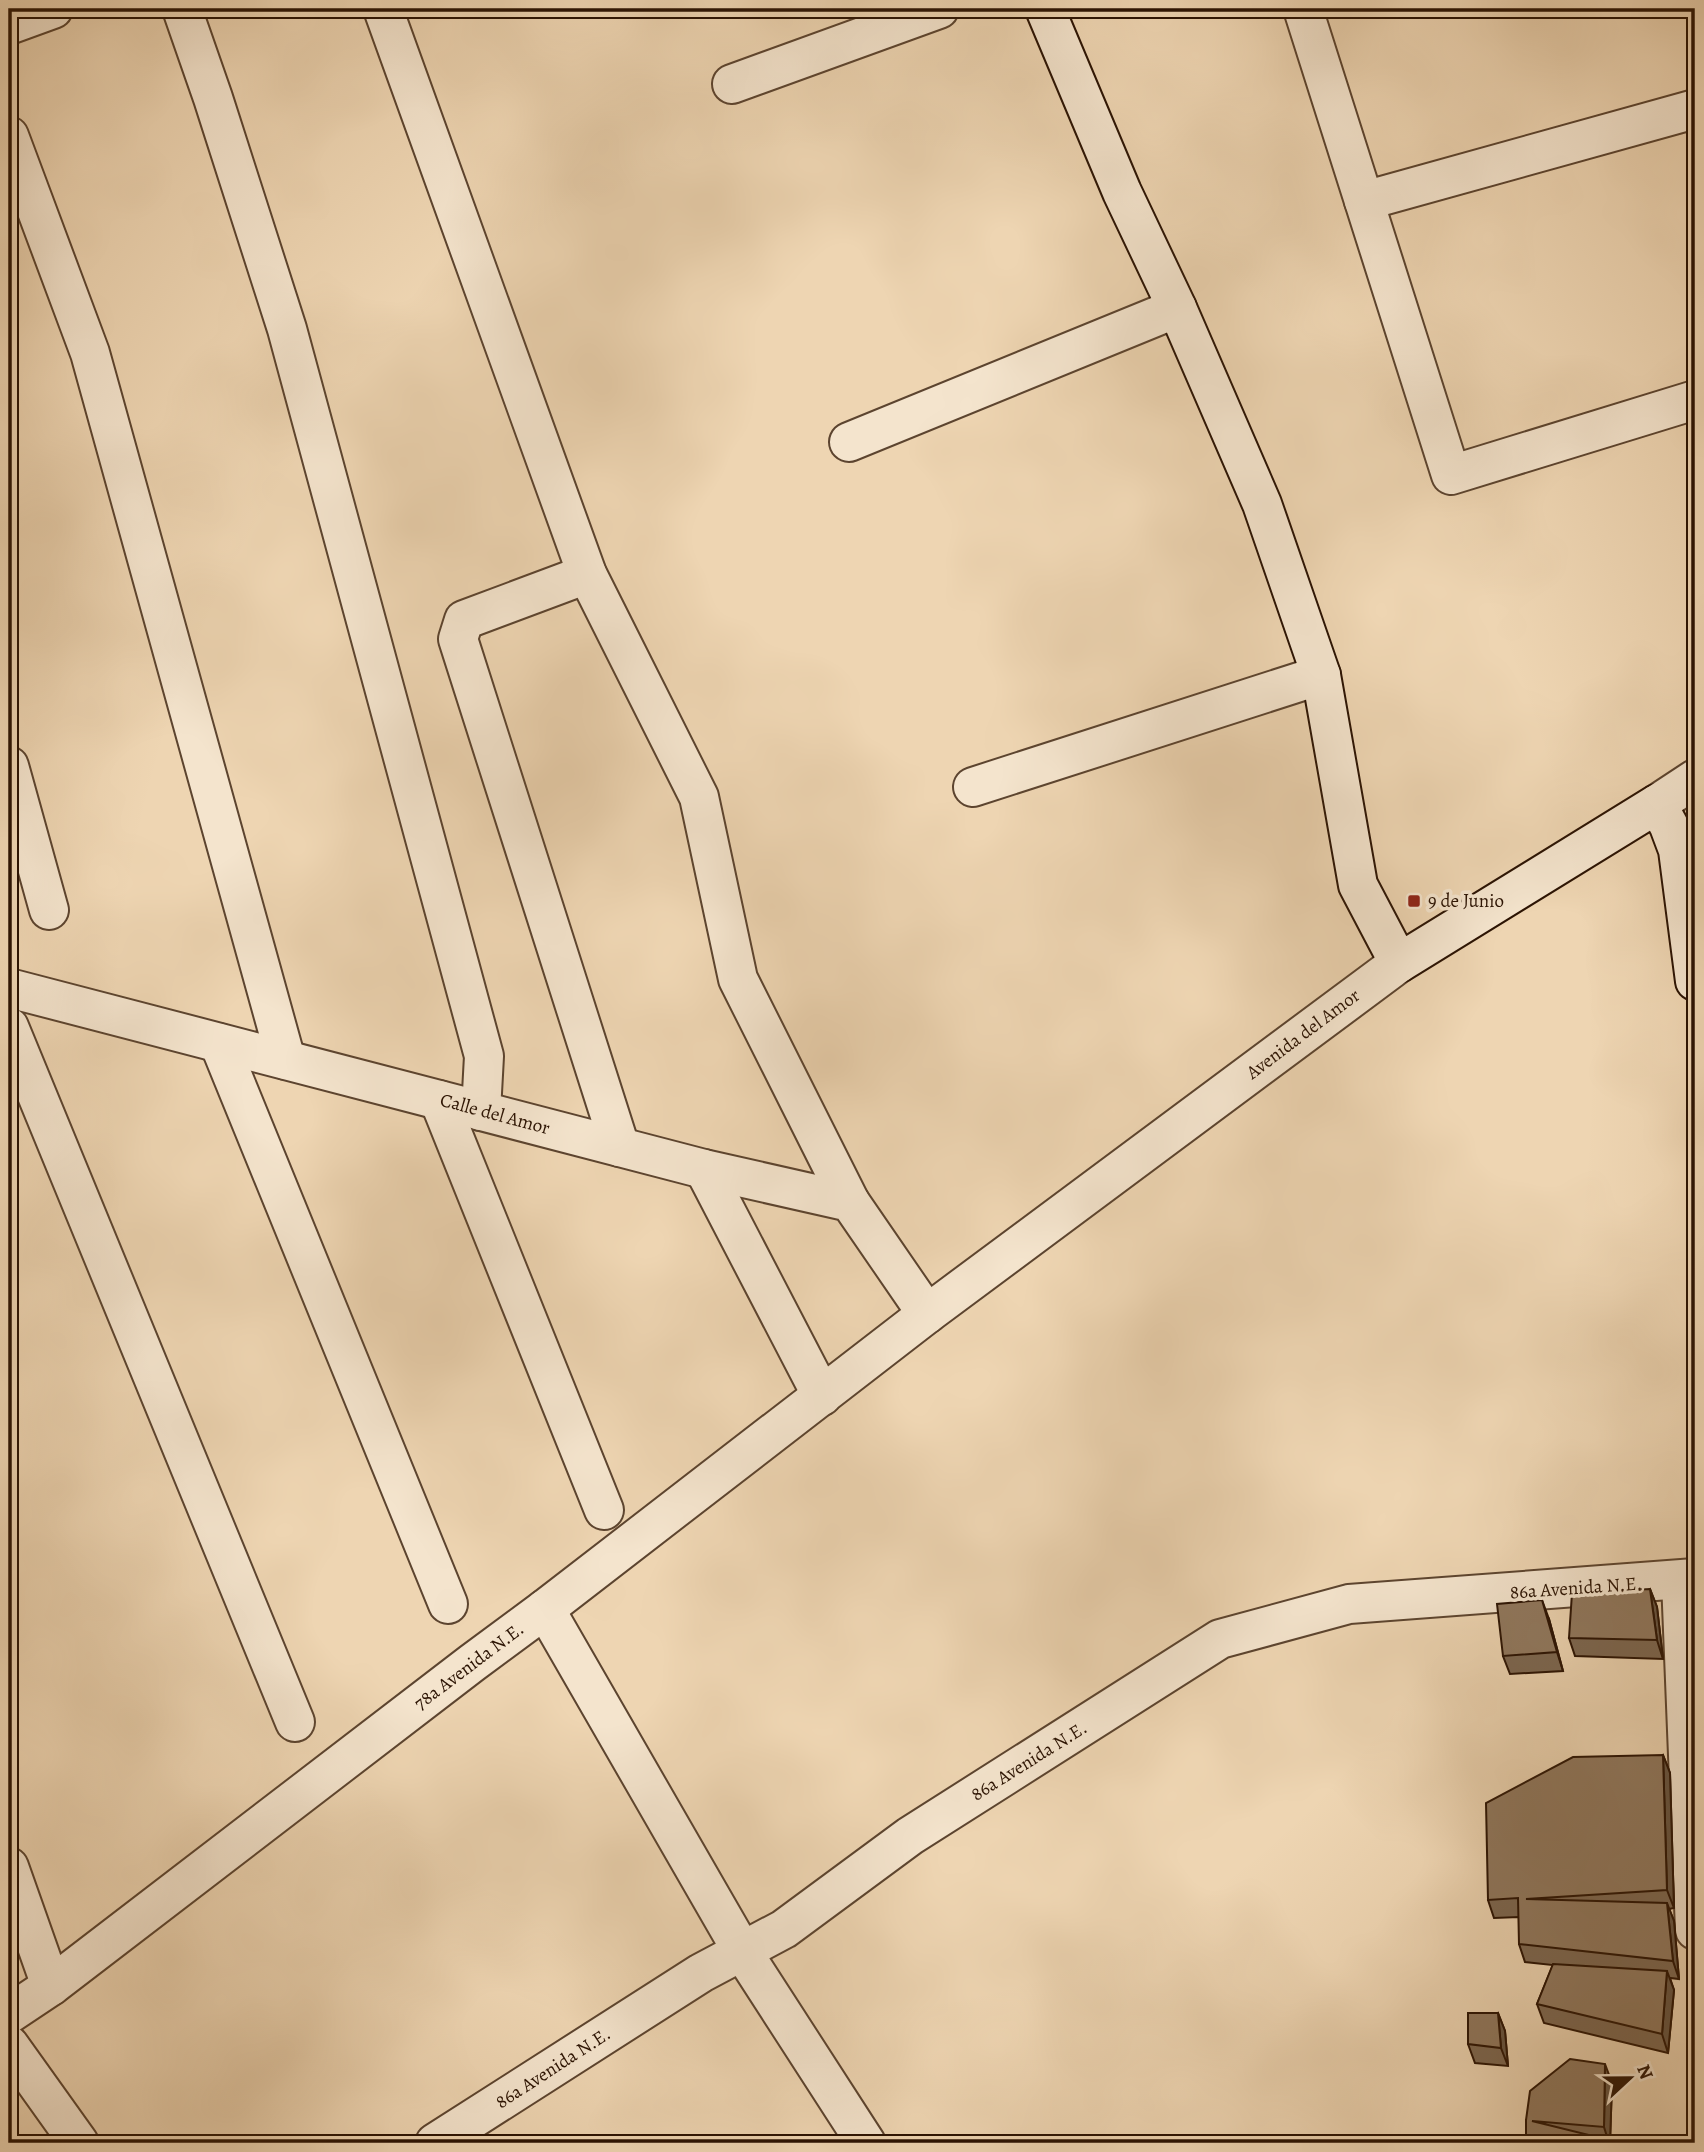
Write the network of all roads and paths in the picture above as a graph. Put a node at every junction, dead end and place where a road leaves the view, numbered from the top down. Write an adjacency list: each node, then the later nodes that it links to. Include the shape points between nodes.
1 (53, 9): 7 (street)
2 (182, 9): 29 (street, via 287,329 353,569 484,1056)
3 (383, 9): 15 (street)
4 (939, 9): 8 (street)
5 (1045, 9): 12 (street)
6 (1303, 9): 11 (street)
7 (9, 25)
8 (732, 84)
9 (1695, 109): 11 (street)
10 (9, 136): 27 (street, via 90,352)
11 (1364, 201): 13 (street, via 1451,475)
12 (1177, 308): 14 (street); 16 (street, via 1262,504)
13 (1695, 400)
14 (849, 442)
15 (587, 574): 30 (street, via 464,620 458,639); 32 (street, via 699,797 738,979)
16 (1321, 675): 19 (street); 22 (street, via 1358,885)
17 (9, 766): 21 (street)
18 (1695, 779): 20 (street, Avenida del Amor)
19 (973, 787)
20 (1657, 804): 22 (street, Avenida del Amor); 23 (street, via 1678,850)
21 (49, 910)
22 (1399, 963): 33 (street, Avenida del Amor)
23 (1695, 981)
24 (9, 988): 26 (street, Calle del Amor)
25 (9, 1027): 39 (street)
26 (219, 1042): 27 (street, Calle del Amor); 37 (street)
27 (286, 1060): 28 (street, Calle del Amor)
28 (439, 1100): 29 (street, Calle del Amor); 35 (street)
29 (481, 1111): 30 (street, Calle del Amor)
30 (620, 1147): 31 (street, Calle del Amor)
31 (704, 1169): 32 (street, Calle del Amor); 34 (street)
32 (850, 1202): 33 (street)
33 (927, 1314): 34 (street, 78a Avenida N.E.)
34 (822, 1396): 38 (street, 78a Avenida N.E.)
35 (604, 1510)
36 (1688, 1579): 41 (street); 42 (street, 86a Avenida N.E., via 1349,1604 1220,1639 910,1836 784,1928)
37 (448, 1604)
38 (545, 1609): 42 (street); 43 (street, 78a Avenida N.E.)
39 (295, 1722)
40 (9, 1867): 43 (street)
41 (1695, 1930)
42 (742, 1951): 47 (street, 86a Avenida N.E.); 48 (street)
43 (51, 1986): 44 (street, 78a Avenida N.E.)
44 (9, 2014)
45 (9, 2045): 46 (street)
46 (79, 2143)
47 (435, 2143)
48 (866, 2143)

